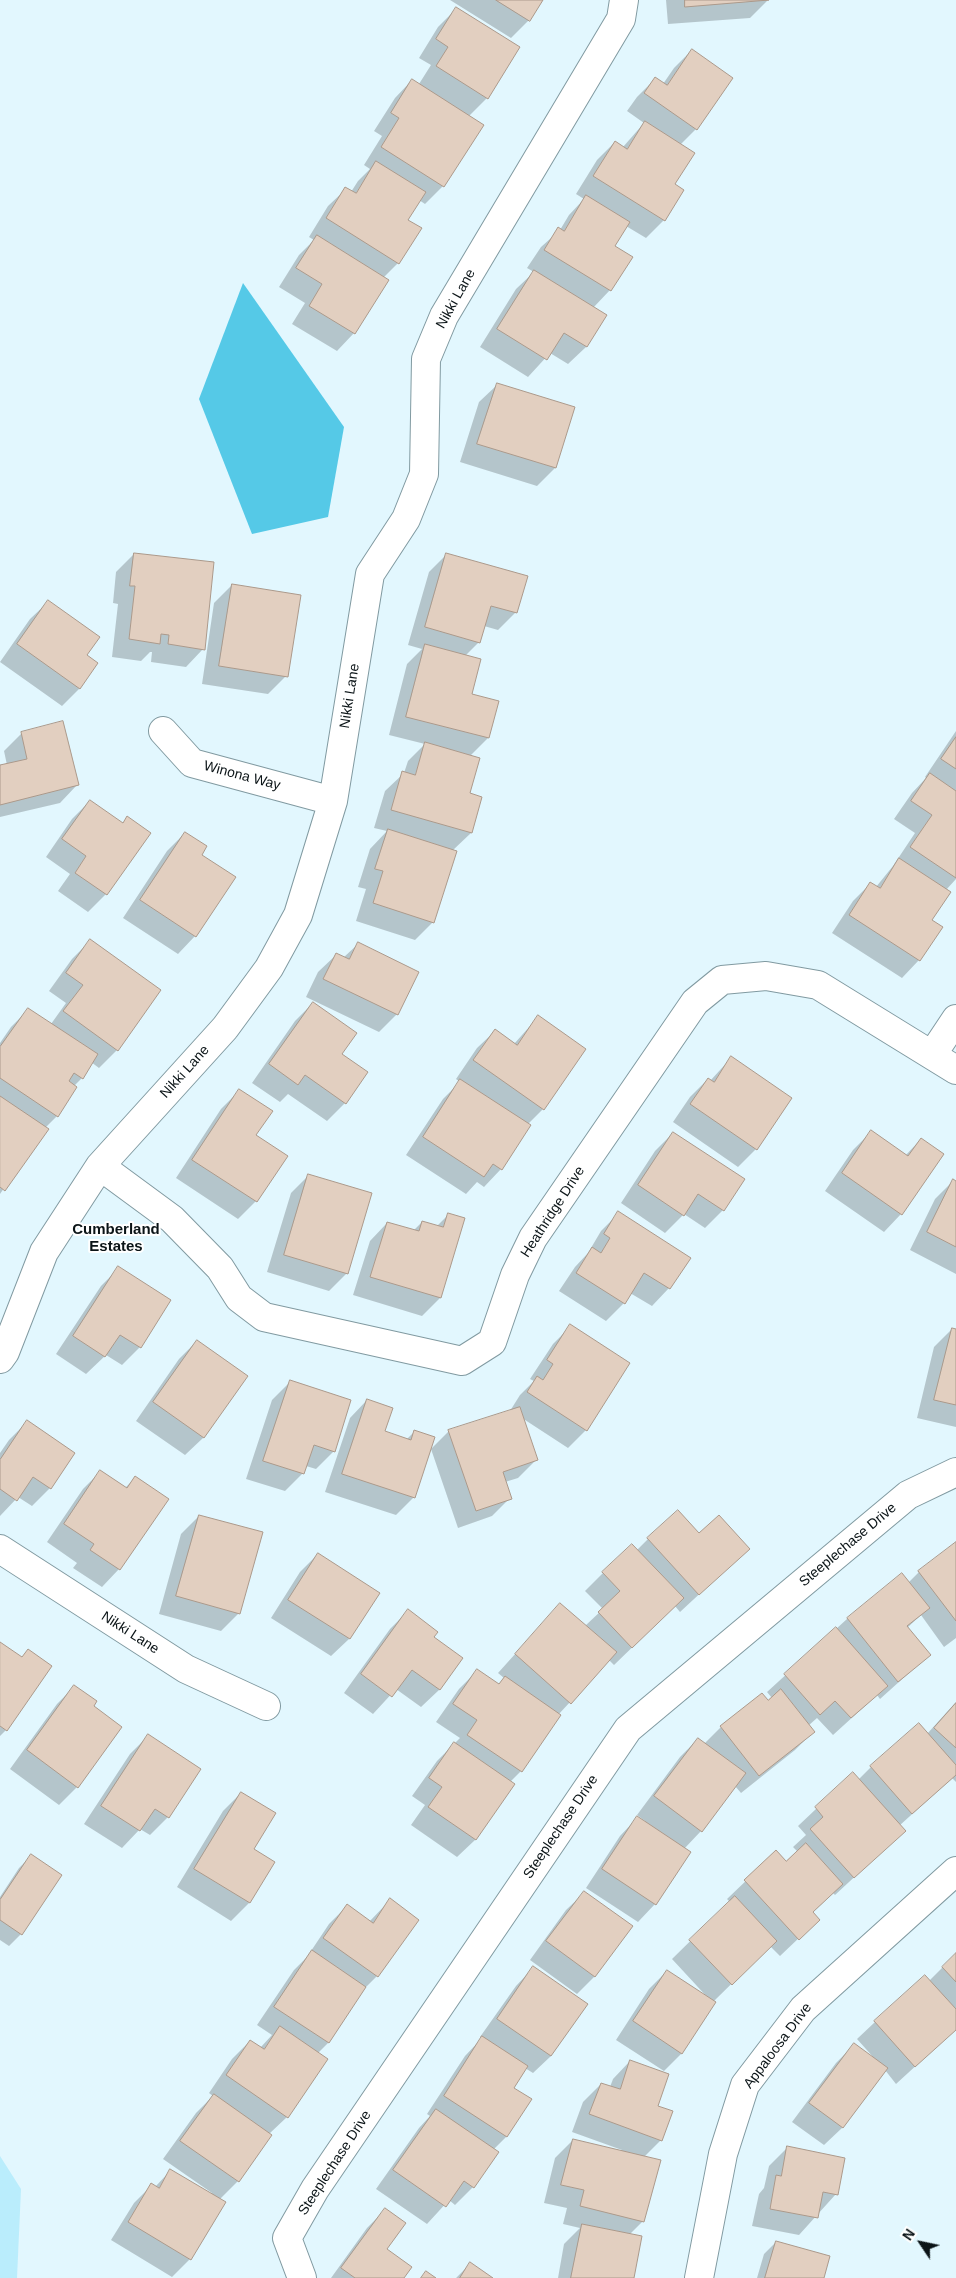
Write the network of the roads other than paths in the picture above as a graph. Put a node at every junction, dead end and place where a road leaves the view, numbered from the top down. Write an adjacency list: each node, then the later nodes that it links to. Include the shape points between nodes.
1 (624, 0): 3 (street, Nikki Lane, via 621,19 444,316 426,359 424,474 406,519 370,574)
2 (163, 731): 3 (street, Winona Way, via 192,762)
3 (333, 801): 7 (street, Nikki Lane, via 298,915 269,968 225,1028)
4 (956, 1019): 5 (street)
5 (932, 1054): 6 (street, Heathridge Drive); 7 (street, Heathridge Drive, via 818,986 766,976 722,980 695,1002 533,1238 515,1275 492,1342 462,1361 264,1318 239,1298 220,1268 172,1219)
6 (956, 1070)
7 (100, 1166): 8 (street, Nikki Lane, via 44,1252)
8 (0, 1359)
9 (956, 1472): 13 (street, Steeplechase Drive, via 908,1495 628,1729 316,2189 287,2238)
10 (0, 1549): 11 (street, Nikki Lane, via 186,1669)
11 (266, 1706)
12 (956, 1871): 14 (street, Appaloosa Drive, via 803,2009 746,2085 722,2154)
13 (302, 2278)
14 (699, 2278)

